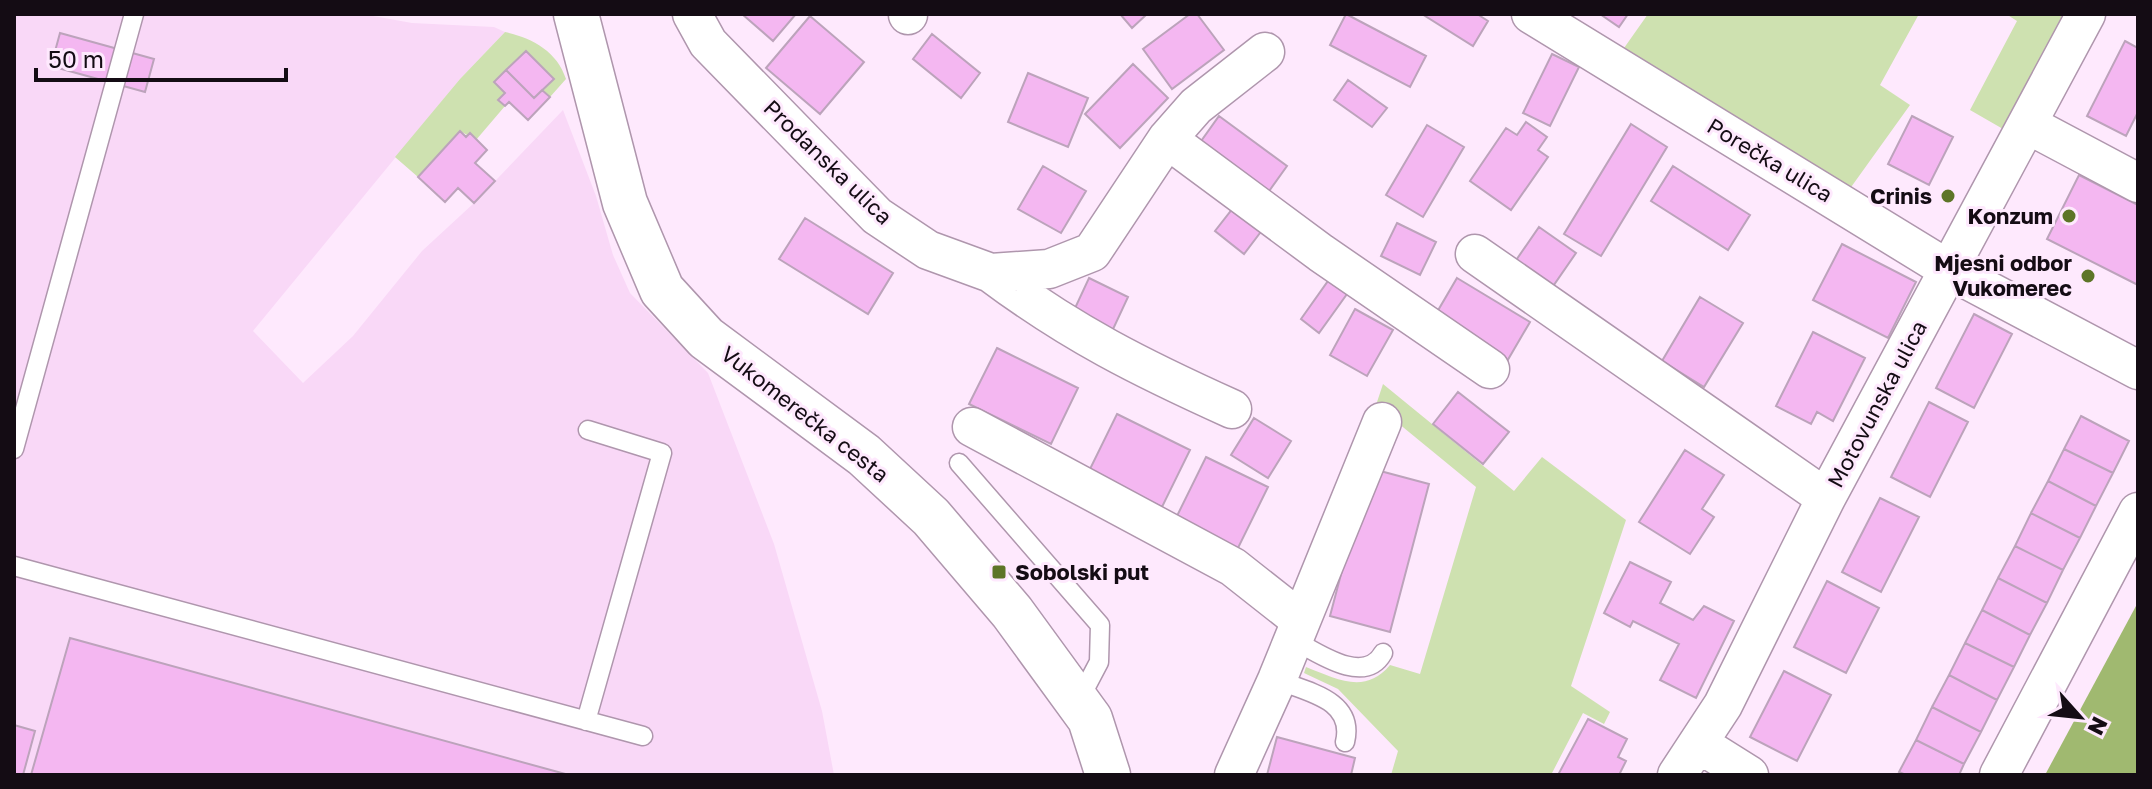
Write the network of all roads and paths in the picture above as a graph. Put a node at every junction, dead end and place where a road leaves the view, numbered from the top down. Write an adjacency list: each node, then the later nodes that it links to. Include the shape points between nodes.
1 (134, 14): 19 (lane)
2 (576, 14): 27 (street, Vukomerečka cesta, via 625,203 662,290 706,338 864,455 931,517 1012,612)
3 (692, 14): 12 (street, Prodanska ulica, via 708,43 877,216 928,250)
4 (1531, 14): 11 (street, Porečka ulica)
5 (2086, 14): 7 (street, Motovunska ulica)
6 (1265, 52): 8 (street, Prodanska ulica, via 1196,106)
7 (2027, 124): 9 (street); 11 (street, Motovunska ulica)
8 (1167, 139): 12 (street, Prodanska ulica, via 1092,252 1049,269); 13 (street)
9 (2138, 183)
10 (1475, 254): 21 (street, Motovunska ulica)
11 (1949, 270): 14 (street, Porečka ulica); 21 (street, Motovunska ulica)
12 (991, 273): 15 (street, via 1123,360)
13 (1490, 369)
14 (2138, 370)
15 (1232, 409)
16 (1382, 422): 24 (street)
17 (972, 427): 24 (street, via 1233,567)
18 (588, 430): 28 (lane, via 662,453)
19 (14, 449)
20 (959, 463): 27 (lane, via 1100,625 1099,662)
21 (1826, 498): 31 (street, Motovunska ulica, via 1723,705)
22 (2138, 512): 36 (street)
23 (14, 566): 28 (lane)
24 (1296, 629): 25 (lane, via 1352,667 1374,664); 26 (street)
25 (1383, 653)
26 (1277, 680): 30 (lane, via 1339,707 1347,722); 33 (street)
27 (1078, 702): 32 (street, Vukomerečka cesta, via 1090,719)
28 (586, 721): 29 (lane)
29 (643, 736)
30 (1345, 742)
31 (1698, 743): 34 (street, Motovunska ulica); 35 (street)
32 (1109, 774)
33 (1234, 775)
34 (1677, 775)
35 (1749, 775)
36 (1999, 775)

